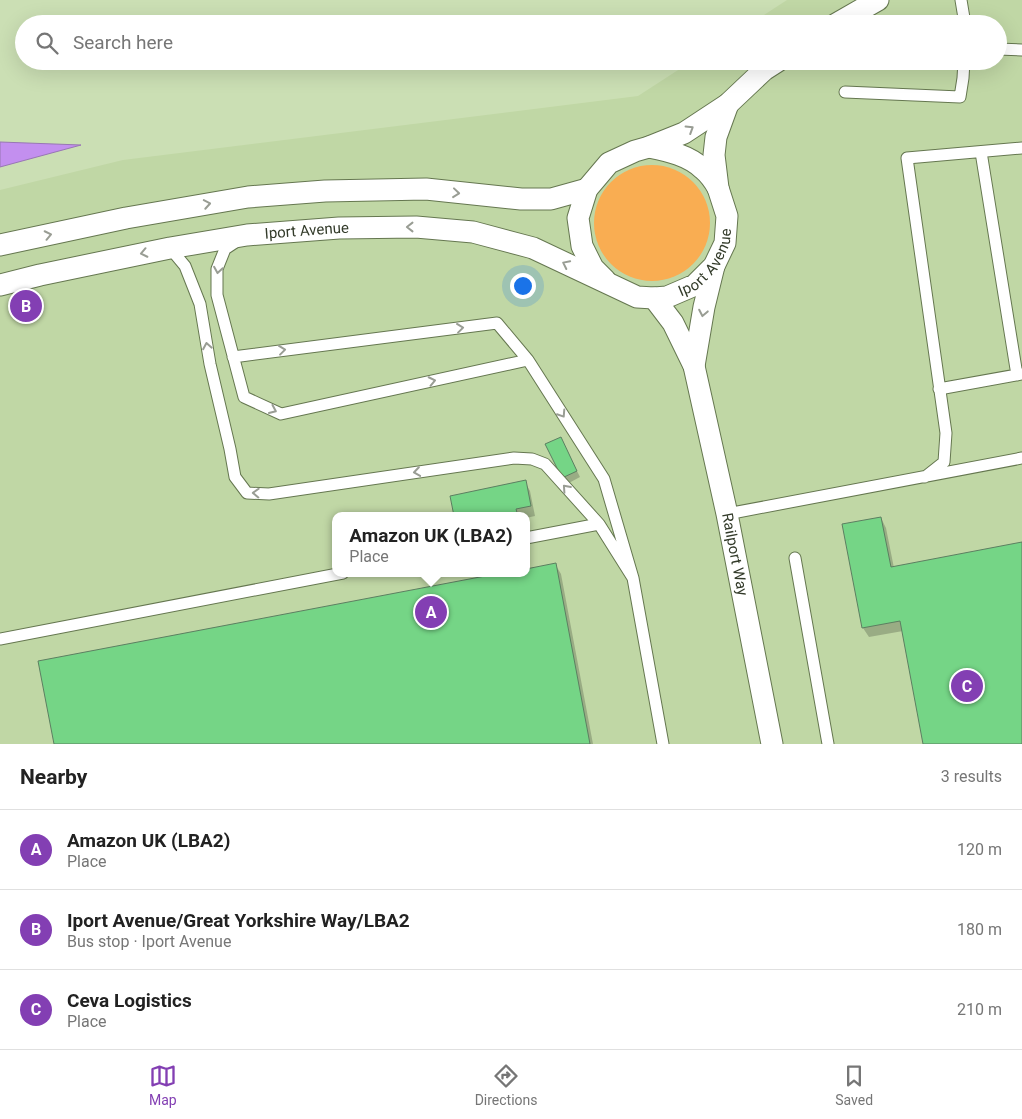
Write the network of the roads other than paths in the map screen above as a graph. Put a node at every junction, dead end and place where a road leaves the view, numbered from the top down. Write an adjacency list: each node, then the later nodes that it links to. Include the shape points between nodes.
1 (878, 0): 3 (street)
2 (961, 0): 4 (lane)
3 (852, 15)
4 (964, 15)
5 (1007, 49): 6 (lane)
6 (1022, 50)
7 (764, 70): 10 (street, Iport Avenue)
8 (963, 70): 9 (lane, via 960,98)
9 (845, 92)
10 (728, 104): 11 (street, Iport Avenue, one-way to 10, via 684,133); 14 (street, Iport Avenue, via 716,137 714,155)
11 (649, 147): 14 (street, Iport Avenue, via 687,157 704,169); 15 (street, Iport Avenue, via 609,163)
12 (1022, 148): 13 (lane)
13 (981, 152): 26 (lane); 27 (lane, via 907,158)
14 (718, 188): 19 (street, Iport Avenue, via 727,216 725,243)
15 (587, 189): 17 (street, one-way to 15, via 126,218 248,197 325,191 426,190 551,200); 21 (street, Iport Avenue, via 578,218 582,246 593,268)
16 (247, 235): 18 (street, Iport Avenue); 21 (street, Iport Avenue, one-way to 16, via 532,248 473,232 416,227 339,228); 23 (lane, one-way to 23, via 224,250 216,269 216,295)
17 (0, 245)
18 (170, 248): 20 (street, Iport Avenue, one-way to 20); 31 (lane, one-way to 18, via 545,464 532,459 514,458 269,494 247,493 235,476 200,304 185,266)
19 (714, 266): 22 (street, Iport Avenue, via 695,285 667,297); 25 (street, Railport Way, one-way to 25)
20 (0, 285)
21 (610, 285): 22 (street, Iport Avenue, via 637,297)
22 (654, 298): 25 (street, Railport Way, via 674,323)
23 (233, 357): 24 (lane, one-way to 24, via 497,323); 24 (lane, one-way to 24, via 244,396 281,414)
24 (528, 360): 35 (lane, one-way to 35, via 604,479)
25 (694, 366): 30 (street, Railport Way)
26 (1020, 375): 27 (lane)
27 (939, 389): 29 (lane, via 946,434 944,462)
28 (1022, 458): 29 (lane)
29 (925, 477): 30 (lane)
30 (727, 514): 38 (street, Railport Way)
31 (599, 524): 32 (lane); 35 (lane)
32 (530, 537)
33 (795, 558): 39 (lane)
34 (332, 575): 36 (lane)
35 (633, 578): 37 (lane)
36 (0, 639)
37 (663, 744)
38 (772, 744)
39 (828, 744)

